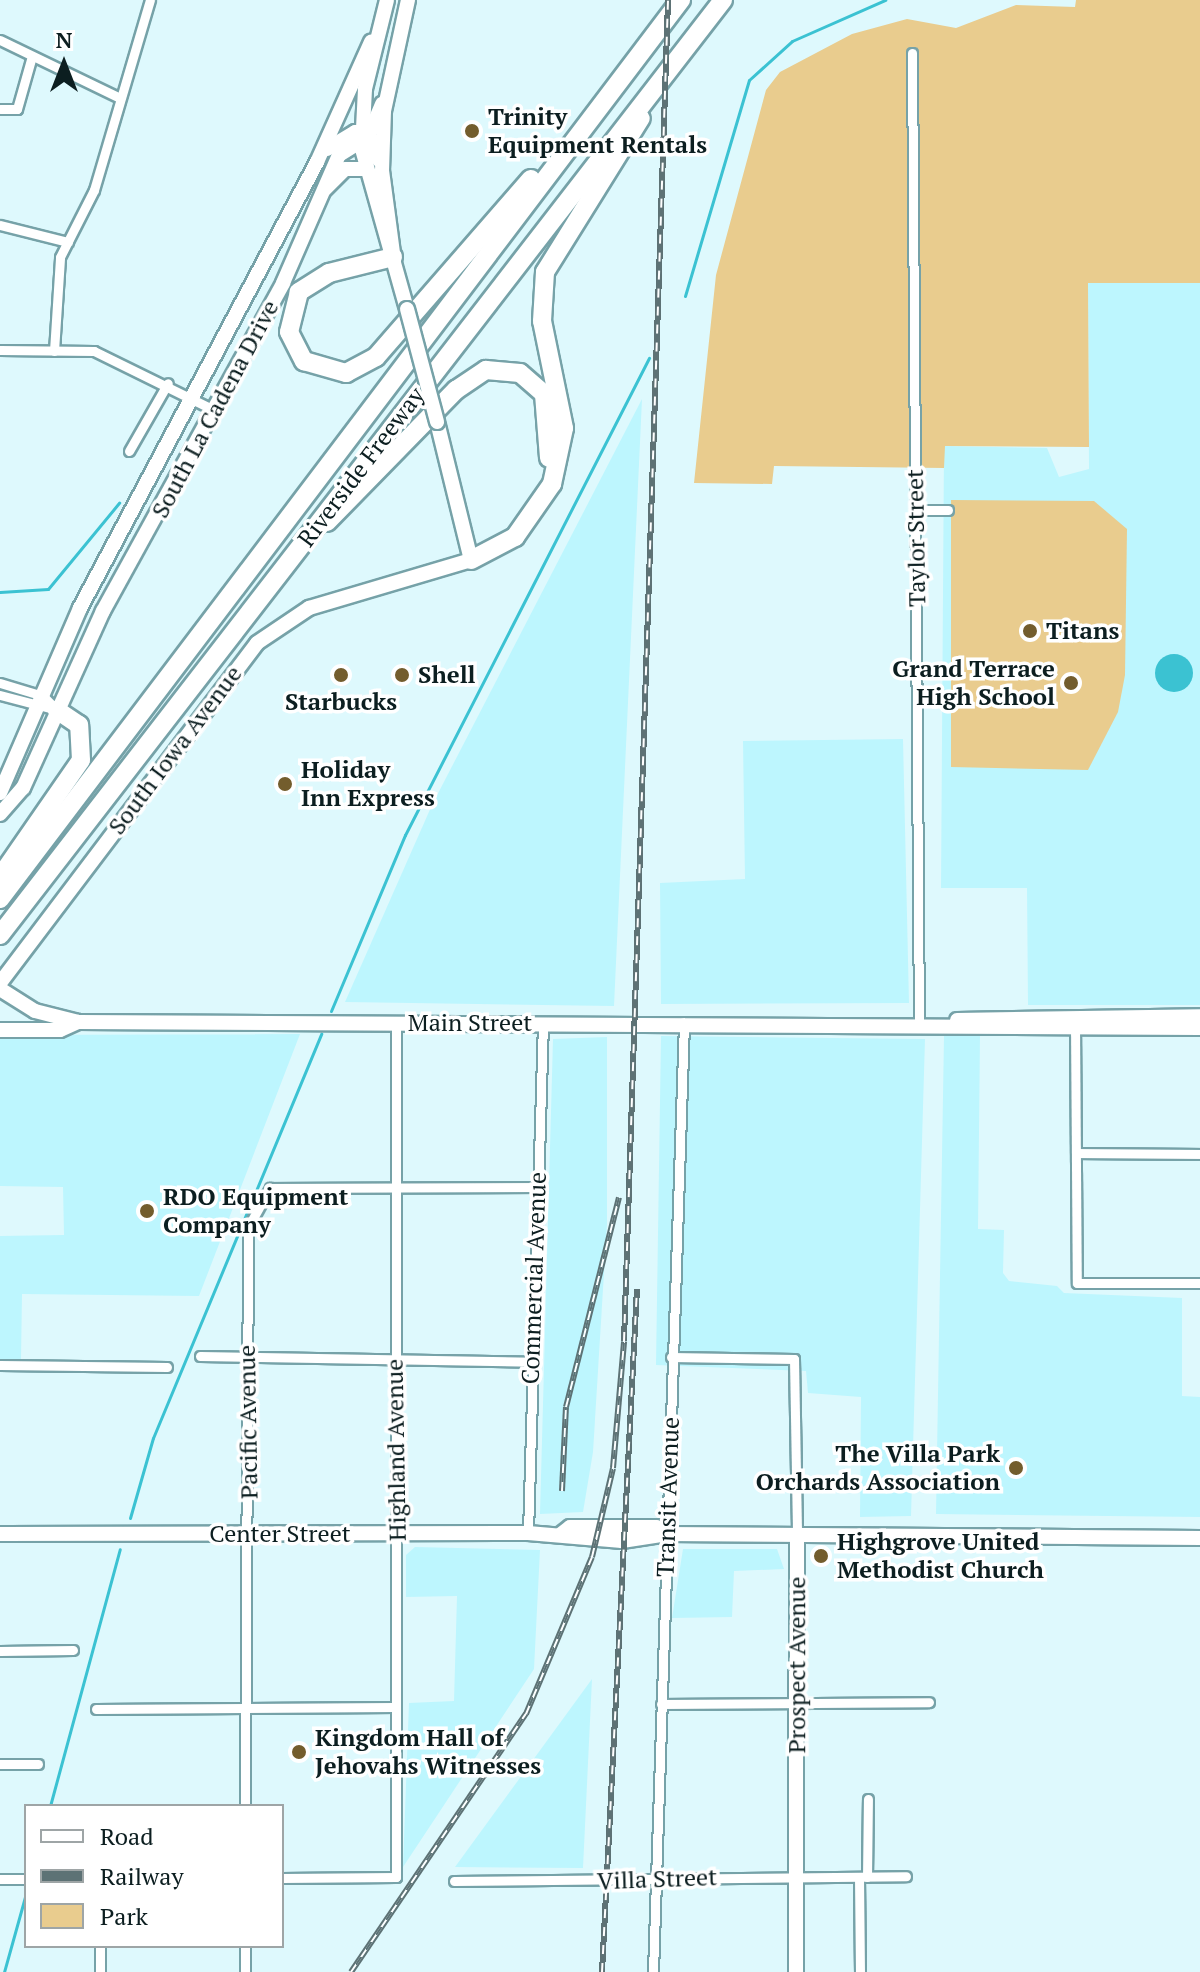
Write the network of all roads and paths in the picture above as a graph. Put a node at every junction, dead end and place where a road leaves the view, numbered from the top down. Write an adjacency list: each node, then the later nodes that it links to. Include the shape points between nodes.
1 (150, 0): 13 (street)
2 (387, 0): 6 (main road)
3 (408, 0): 7 (main road, South La Cadena Drive)
4 (681, 0): 15 (highway, Riverside Freeway)
5 (723, 0): 11 (highway, Riverside Freeway)
6 (381, 22): 7 (main road); 16 (main road); 17 (main road, South La Cadena Drive)
7 (400, 28): 12 (main road, South La Cadena Drive)
8 (0, 40): 10 (street)
9 (912, 53): 30 (street, Taylor Street)
10 (32, 56): 13 (street); 14 (street, via 17,109)
11 (670, 68): 32 (highway, Riverside Freeway); 33 (highway, via 545,272 542,321 564,410 552,484 515,537)
12 (386, 93): 16 (main road, South La Cadena Drive); 19 (main road)
13 (120, 98): 22 (street, via 94,190)
14 (0, 109)
15 (599, 109): 23 (highway, via 575,123 376,357 346,373 304,361 289,332 299,292 329,273); 40 (highway, Riverside Freeway)
16 (364, 137): 17 (main road, via 341,135); 18 (main road); 19 (main road); 20 (main road, South La Cadena Drive, via 344,148)
17 (317, 162): 27 (main road, South La Cadena Drive)
18 (365, 169): 20 (main road, via 345,169); 23 (main road)
19 (382, 171): 23 (main road)
20 (325, 189): 28 (main road, South La Cadena Drive)
21 (0, 225): 22 (street)
22 (68, 242): 25 (street, via 56,273)
23 (393, 257): 33 (main road, bridge)
24 (0, 350): 25 (street)
25 (54, 351): 26 (street, via 94,351)
26 (168, 383): 27 (street); 29 (street)
27 (194, 400): 28 (street); 36 (main road, South La Cadena Drive, via 80,608)
28 (214, 410): 36 (main road, South La Cadena Drive)
29 (129, 451)
30 (917, 510): 31 (street); 50 (street, Taylor Street)
31 (948, 510)
32 (312, 533): 33 (highway, via 345,509 456,390 486,370 510,370 544,394 551,422 548,466 529,505); 41 (highway, Riverside Freeway)
33 (471, 560): 42 (main road, South Iowa Avenue, via 309,608 257,643)
34 (0, 683): 36 (street)
35 (0, 695): 36 (street)
36 (46, 705): 37 (main road, South La Cadena Drive); 38 (main road, South La Cadena Drive, via 23,788); 39 (highway, via 79,725 81,760)
37 (0, 793)
38 (0, 814)
39 (0, 877)
40 (0, 899)
41 (0, 935)
42 (0, 983)
43 (0, 989): 46 (main road, Main Street, via 35,1011)
44 (1200, 1016): 45 (main road, Main Street)
45 (1075, 1021): 50 (main road, Main Street); 51 (main road, Main Street); 53 (street)
46 (78, 1022): 47 (main road, Main Street); 52 (main road, via 60,1030)
47 (396, 1022): 48 (main road, Main Street); 56 (street, Highland Avenue)
48 (543, 1023): 49 (main road, Main Street); 55 (street, Commercial Avenue)
49 (684, 1023): 50 (main road, Main Street); 60 (street, Transit Avenue)
50 (919, 1023)
51 (1200, 1028)
52 (0, 1030)
53 (1076, 1153): 54 (street); 57 (street, via 1077,1283)
54 (1200, 1154)
55 (537, 1187): 56 (street); 62 (street, Commercial Avenue)
56 (394, 1188): 59 (street, Pacific Avenue, via 270,1188 248,1227); 61 (street, Highland Avenue)
57 (1200, 1283)
58 (200, 1356): 59 (street)
59 (246, 1357): 61 (street); 68 (street, Pacific Avenue)
60 (671, 1357): 69 (street, Transit Avenue); 70 (street, Prospect Avenue, via 794,1359)
61 (395, 1360): 62 (street); 65 (street, Highland Avenue)
62 (532, 1362): 66 (street, Commercial Avenue)
63 (0, 1365): 64 (street)
64 (167, 1367)
65 (397, 1533): 66 (main road, Center Street); 68 (main road, Center Street); 77 (street, Highland Avenue)
66 (528, 1533): 69 (main road, Center Street, via 656,1527)
67 (0, 1534): 68 (main road, Center Street)
68 (249, 1534): 78 (street, Pacific Avenue)
69 (667, 1534): 70 (main road, Center Street); 76 (street, Transit Avenue)
70 (797, 1534): 71 (main road, Center Street); 75 (main road, Prospect Avenue)
71 (1200, 1538)
72 (73, 1650): 73 (street)
73 (0, 1651)
74 (929, 1702): 75 (street)
75 (797, 1703): 76 (street); 86 (main road, Prospect Avenue)
76 (661, 1704): 85 (street, Transit Avenue)
77 (395, 1707): 78 (street); 88 (street, Highland Avenue, via 396,1877)
78 (246, 1708): 79 (street); 83 (street, Pacific Avenue)
79 (96, 1709)
80 (0, 1764): 81 (street)
81 (38, 1764)
82 (868, 1799): 87 (street)
83 (245, 1804)
84 (906, 1876): 87 (street, Villa Street)
85 (656, 1877): 86 (street, Villa Street); 91 (street, Villa Street); 96 (street, Transit Avenue)
86 (796, 1877): 87 (street, Villa Street); 97 (main road, Prospect Avenue)
87 (863, 1877): 98 (street)
88 (284, 1878)
89 (0, 1879): 90 (street)
90 (24, 1879)
91 (454, 1881)
92 (100, 1948): 94 (street)
93 (245, 1948): 95 (street)
94 (100, 1972)
95 (245, 1972)
96 (653, 1972)
97 (796, 1972)
98 (860, 1972)

